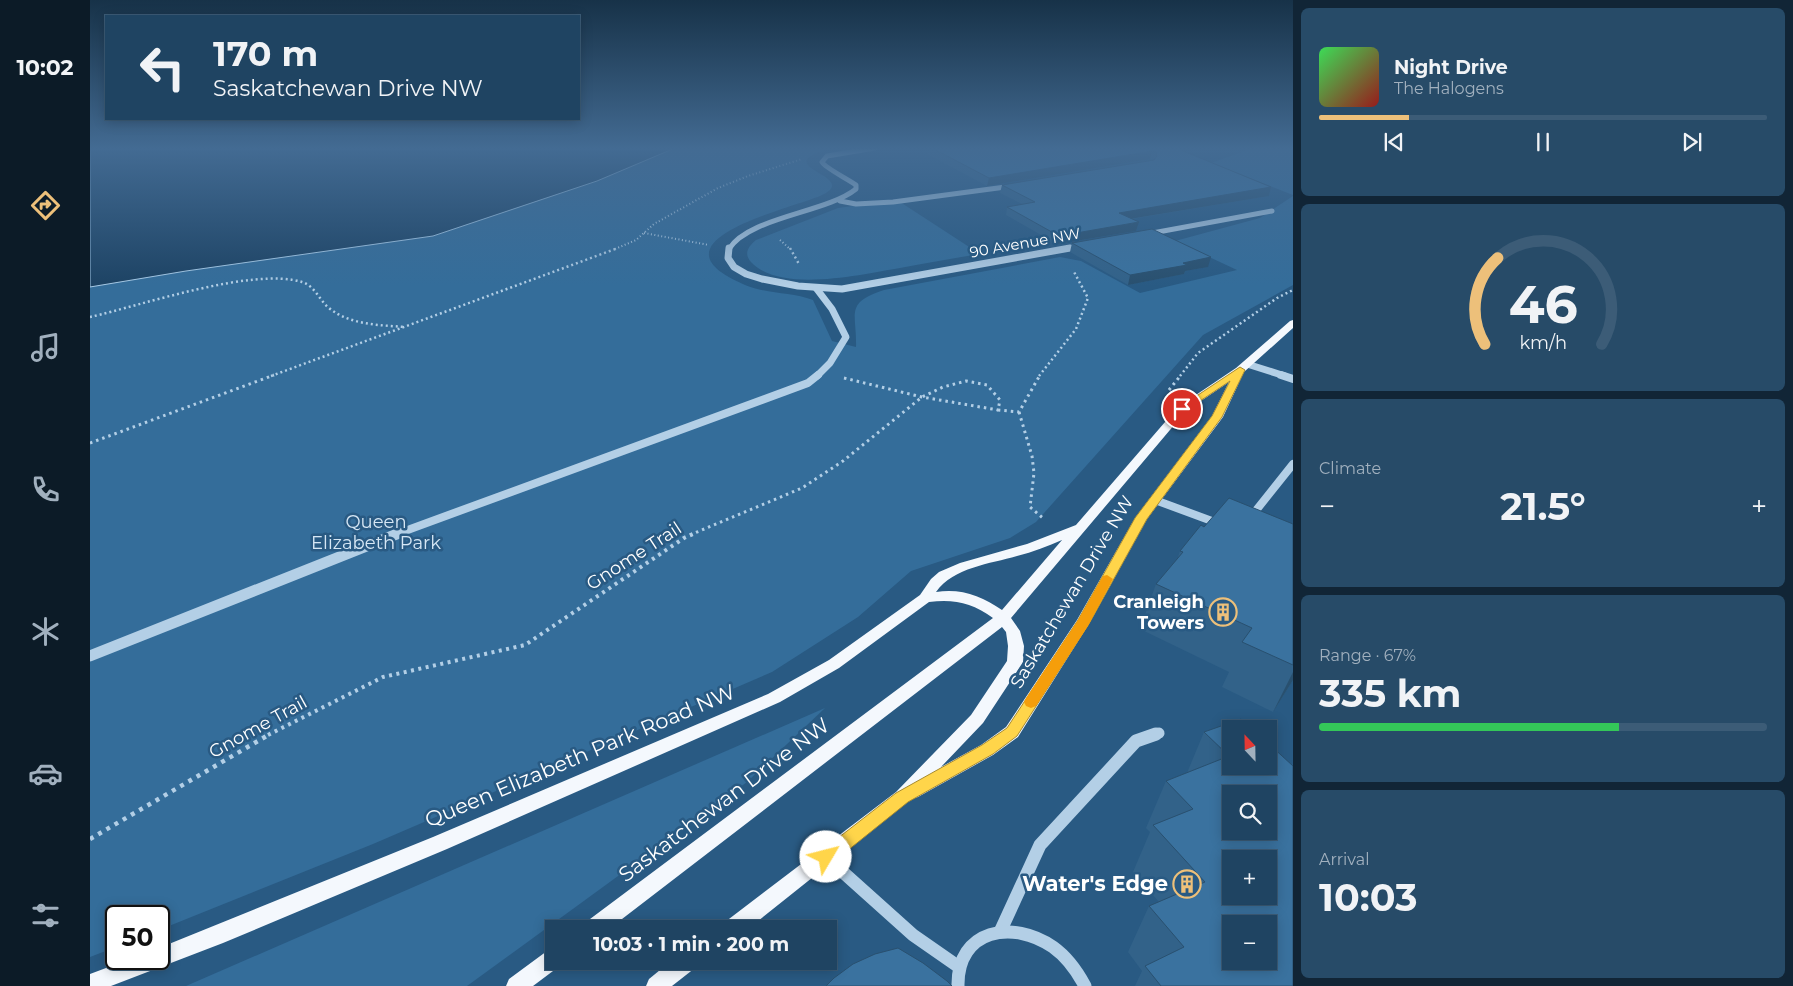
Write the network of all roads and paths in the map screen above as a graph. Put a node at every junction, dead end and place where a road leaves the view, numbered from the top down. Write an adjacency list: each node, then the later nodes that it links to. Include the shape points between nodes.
1 (707, 194): 7 (path)
2 (852, 194): 4 (street)
3 (963, 194): 4 (street, via 893,202 856,204)
4 (837, 201): 6 (street)
5 (1272, 211): 8 (street)
6 (762, 227): 10 (street); 12 (path, via 795,255)
7 (644, 233): 10 (path); 16 (path, via 616,250)
8 (1139, 236)
9 (1093, 244): 11 (street, 90 Avenue NW)
10 (729, 248): 12 (street, 90 Avenue NW, via 730,262 737,269 764,281)
11 (1043, 253): 13 (street, 90 Avenue NW, via 842,289); 22 (path, via 1071,267 1088,298 1076,330 1036,380)
12 (802, 287): 13 (street, 90 Avenue NW)
13 (816, 288): 18 (street, via 832,309 846,337)
14 (90, 317): 16 (path, via 220,287 276,280 303,283 316,290 327,307 349,320)
15 (1293, 323): 17 (main road, Saskatchewan Drive NW)
16 (406, 327): 23 (path)
17 (1244, 367): 19 (street); 25 (main road, Saskatchewan Drive NW, via 1217,417); 27 (main road, Saskatchewan Drive NW, via 1182,409)
18 (823, 373): 20 (path); 32 (street, via 808,383 435,519)
19 (1293, 379)
20 (922, 397): 21 (path); 21 (path, Gnome Trail, via 966,381 987,384 1000,400); 35 (path, Gnome Trail, via 802,488 684,538 525,645 382,676 257,741)
21 (998, 410): 22 (path)
22 (1019, 412): 26 (path, via 1034,473 1030,507)
23 (90, 443)
24 (1293, 464): 28 (street)
25 (1155, 500): 29 (street); 34 (main road, Saskatchewan Drive NW, via 1141,518 1083,622 1012,732 987,750)
26 (1048, 523)
27 (1084, 524): 30 (main road, via 1029,549 960,567 942,576); 31 (main road, Saskatchewan Drive NW)
28 (1245, 524)
29 (1231, 528)
30 (925, 598): 31 (main road, Queen Elizabeth Park Road NW, via 964,597 983,604); 40 (main road, Queen Elizabeth Park Road NW, via 834,664 774,698 440,843)
31 (1003, 618): 34 (main road, Saskatchewan Drive NW, via 1014,631 1015,662 977,719); 37 (main road, Saskatchewan Drive NW)
32 (90, 656)
33 (1159, 733): 39 (street, via 1136,741 1040,845)
34 (902, 797): 36 (main road, Saskatchewan Drive NW)
35 (90, 839)
36 (826, 857): 38 (main road, Saskatchewan Drive NW); 42 (street, via 913,935)
37 (604, 920)
38 (744, 920)
39 (1000, 932): 42 (street, via 980,938 967,950); 49 (street, via 1020,932 1040,938 1074,966)
40 (170, 953)
41 (545, 965): 46 (main road)
42 (958, 967): 48 (street)
43 (127, 970): 45 (main road, Queen Elizabeth Park Road NW)
44 (676, 970): 47 (main road)
45 (90, 984)
46 (516, 986)
47 (656, 986)
48 (958, 986)
49 (1085, 986)

